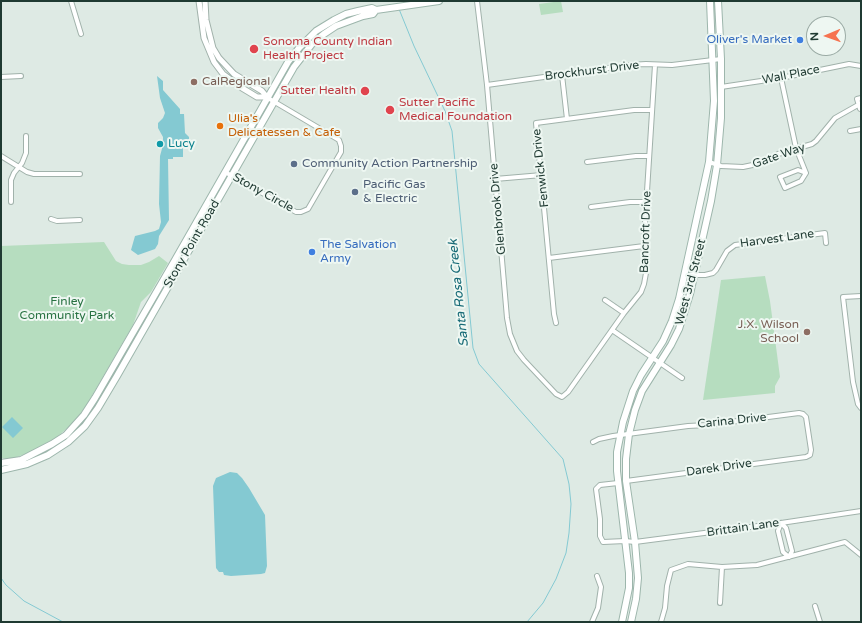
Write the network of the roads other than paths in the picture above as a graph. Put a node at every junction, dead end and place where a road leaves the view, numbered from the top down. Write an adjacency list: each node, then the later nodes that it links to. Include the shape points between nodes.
1 (71, 1): 9 (street)
2 (199, 1): 20 (street, via 201,27 214,62 223,74 242,88 257,97)
3 (205, 1): 20 (street, via 206,20 213,48 219,58 234,74 262,91)
4 (439, 1): 8 (main road, Stony Point Road)
5 (477, 1): 18 (street, Glenbrook Drive)
6 (710, 1): 10 (main road, West 3rd Street)
7 (718, 1): 11 (main road, West 3rd Street)
8 (376, 10): 20 (main road, Stony Point Road, via 372,8 346,14 316,31 288,62); 22 (main road, Stony Point Road, via 373,14 336,26 312,44 294,67)
9 (81, 34)
10 (713, 59): 11 (street, Brockhurst Drive); 12 (street, Brockhurst Drive, via 679,65); 33 (main road, West 3rd Street, via 714,101)
11 (721, 59): 19 (main road, West 3rd Street)
12 (655, 65): 14 (street, Brockhurst Drive, via 629,65); 24 (street, Bancroft Drive)
13 (861, 66): 17 (street, Wall Place, via 849,64)
14 (562, 75): 18 (street, Brockhurst Drive); 25 (street)
15 (21, 76): 16 (street)
16 (1, 77)
17 (781, 78): 19 (street, Wall Place); 29 (street)
18 (487, 84): 41 (street, Glenbrook Drive)
19 (721, 87): 34 (main road, West 3rd Street)
20 (267, 97): 22 (street, Stony Circle); 36 (main road, Stony Point Road)
21 (861, 98): 23 (street, Gate Way, via 857,99)
22 (275, 101): 40 (main road, Stony Point Road); 40 (street, Stony Circle, via 339,140 341,152 308,209 302,212 296,212)
23 (860, 107): 29 (street, Gate Way, via 835,118 812,144)
24 (652, 110): 25 (street, Fenwick Drive); 31 (street, Bancroft Drive)
25 (568, 119): 39 (street, Fenwick Drive, via 536,123)
26 (861, 129): 27 (street)
27 (850, 131)
28 (26, 136): 35 (street, via 26,153)
29 (796, 148): 34 (street, Gate Way, via 757,165); 37 (street)
30 (1, 156): 35 (street)
31 (649, 156): 32 (street); 43 (street, Bancroft Drive)
32 (587, 162)
33 (709, 162): 34 (street, Gate Way); 50 (main road, West 3rd Street)
34 (717, 165): 51 (main road, West 3rd Street)
35 (19, 167): 38 (street, via 34,174); 42 (street, via 11,180)
36 (225, 172): 40 (street, Stony Circle); 65 (main road, Stony Point Road, via 84,415 66,435)
37 (806, 173): 37 (street, via 801,181 786,188 780,177 798,170)
38 (80, 174)
39 (542, 175): 41 (street); 49 (street, Fenwick Drive)
40 (232, 176): 68 (main road, Stony Point Road, via 117,376 85,426 68,442 48,455)
41 (495, 179): 60 (street, Glenbrook Drive, via 510,334 524,360 556,394)
42 (11, 202)
43 (646, 202): 44 (street); 48 (street, Bancroft Drive)
44 (592, 207)
45 (51, 219): 46 (street)
46 (80, 220)
47 (826, 243): 51 (street, Harvest Lane, via 825,233 735,245 727,251 713,273)
48 (644, 246): 49 (street); 54 (street, Bancroft Drive, via 644,284 641,292)
49 (549, 258): 55 (street, Fenwick Drive)
50 (685, 275): 51 (street, Harvest Lane); 57 (main road, West 3rd Street, via 672,321)
51 (695, 275): 58 (main road, West 3rd Street, via 679,329)
52 (861, 296): 61 (street, via 843,298 853,382)
53 (605, 300): 54 (street)
54 (624, 313): 56 (street, Bancroft Drive)
55 (556, 323)
56 (612, 330): 57 (street); 60 (street, Bancroft Drive)
57 (653, 358): 58 (street); 63 (main road, West 3rd Street, via 633,391)
58 (660, 363): 59 (street); 62 (main road, West 3rd Street, via 641,394)
59 (682, 378)
60 (562, 397)
61 (861, 408)
62 (629, 434): 63 (street, Carina Drive); 66 (street, Carina Drive, via 799,413 806,417); 70 (main road, West 3rd Street)
63 (620, 435): 64 (street, Carina Drive); 71 (main road, West 3rd Street)
64 (593, 442)
65 (35, 453): 67 (main road, Stony Point Road, via 21,460); 68 (main road, via 33,458)
66 (810, 455): 70 (street, Darek Drive)
67 (1, 463)
68 (8, 469): 69 (main road, Stony Point Road)
69 (1, 470)
70 (626, 481): 75 (main road, West 3rd Street)
71 (618, 483): 74 (main road, West 3rd Street); 74 (street, Brittain Lane, via 600,485 596,489 600,536 603,542)
72 (861, 511): 73 (street, Brittain Lane)
73 (781, 523): 75 (street, Brittain Lane); 77 (street, via 786,528 792,551); 77 (street, via 778,531 783,552)
74 (625, 541): 75 (street, Brittain Lane); 83 (main road, West 3rd Street, via 629,588)
75 (635, 542): 84 (main road, West 3rd Street, via 638,578)
76 (861, 555): 77 (street, via 845,542)
77 (789, 557): 78 (street, via 757,566)
78 (722, 567): 80 (street); 85 (street, via 688,564 671,570)
79 (597, 576): 82 (street, via 601,587 598,608)
80 (720, 603)
81 (815, 606): 86 (street)
82 (592, 622)
83 (622, 622)
84 (631, 622)
85 (660, 622)
86 (820, 622)

